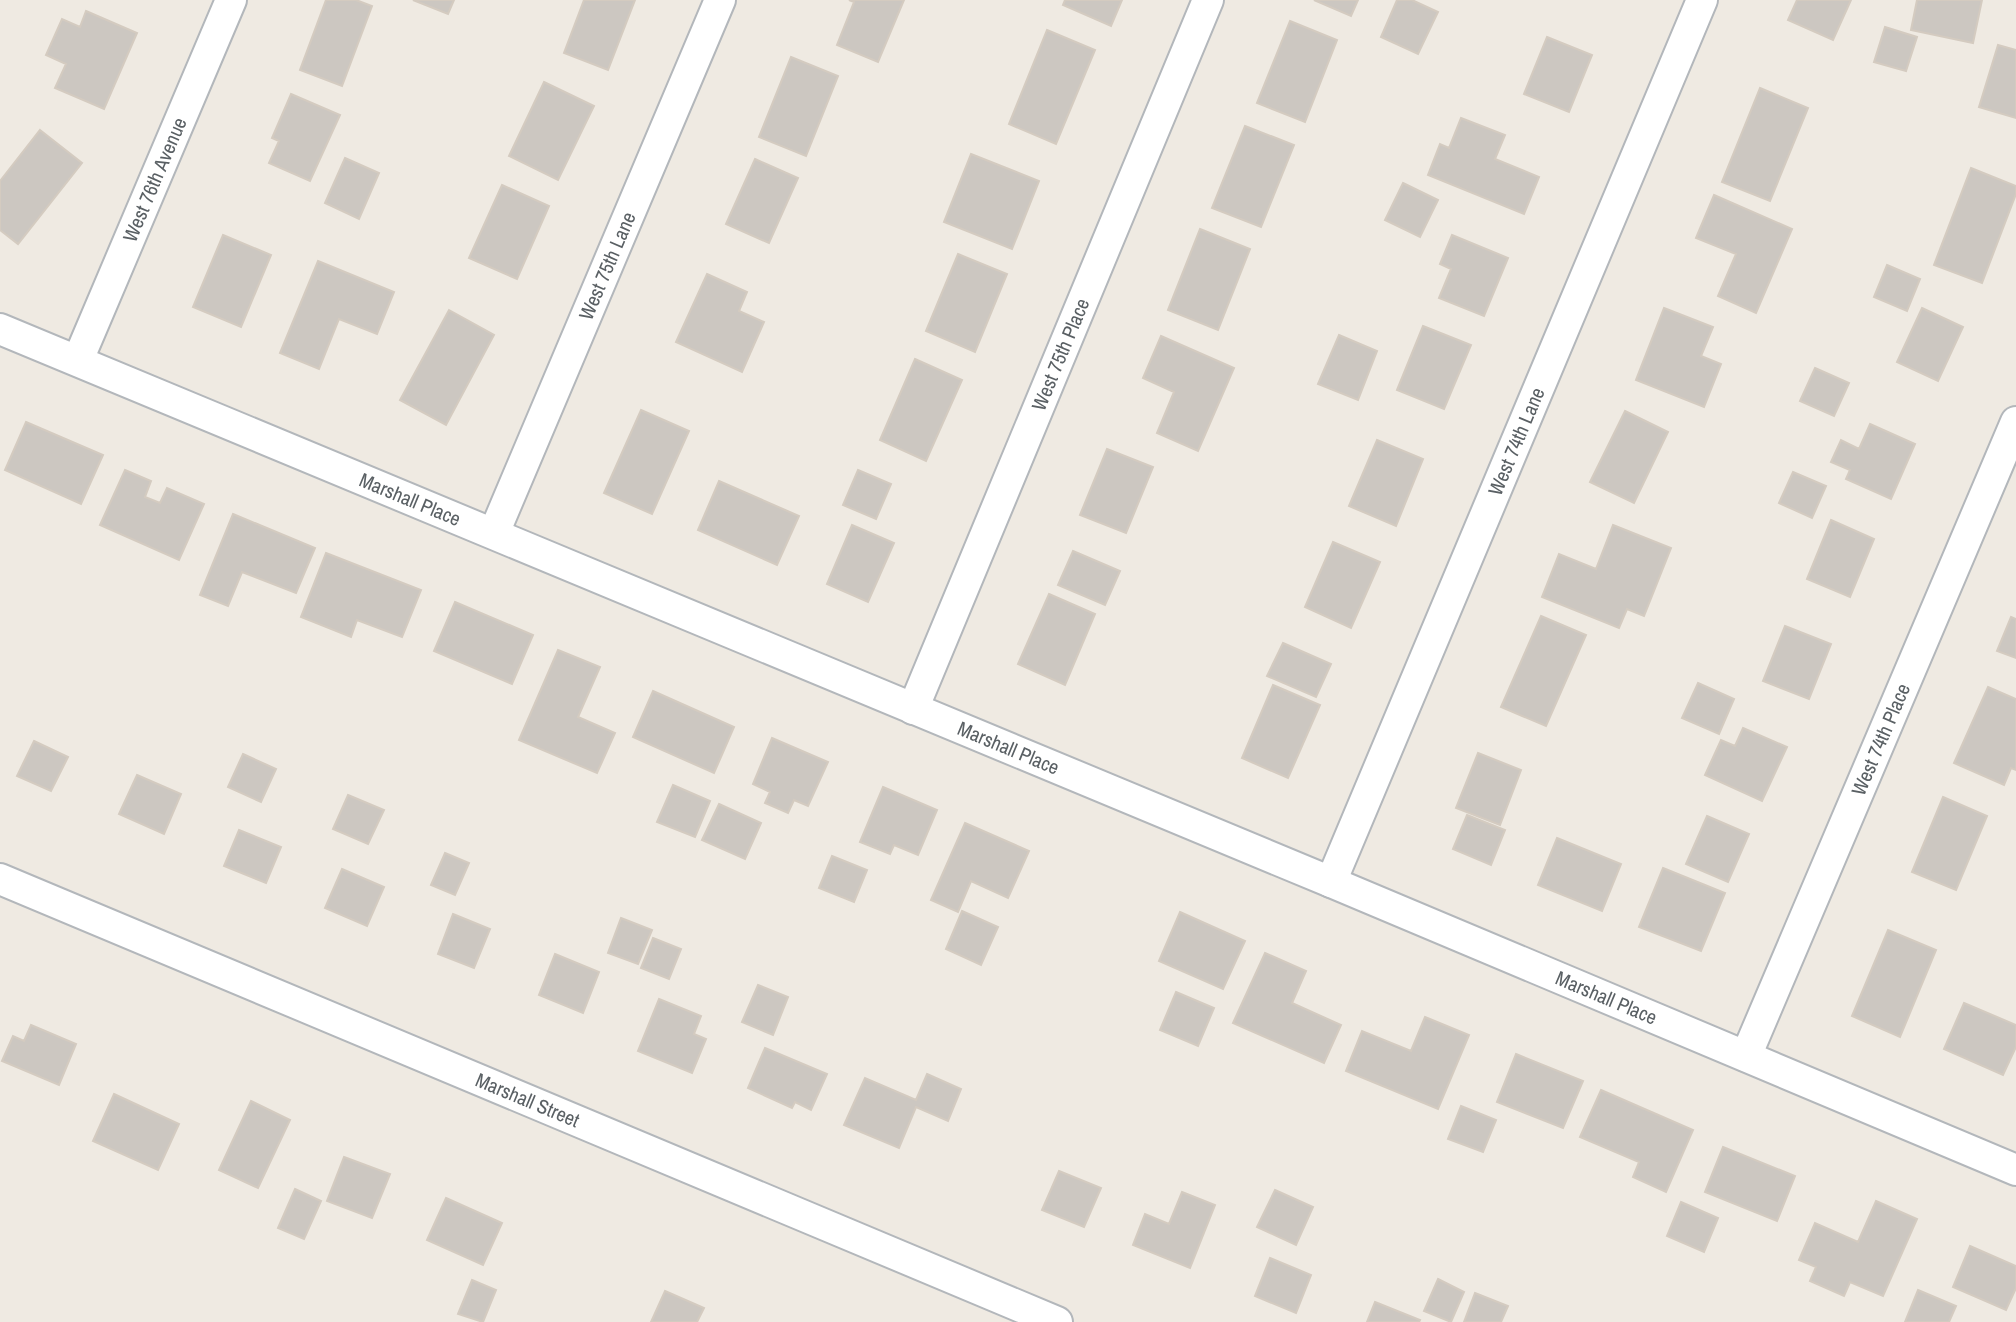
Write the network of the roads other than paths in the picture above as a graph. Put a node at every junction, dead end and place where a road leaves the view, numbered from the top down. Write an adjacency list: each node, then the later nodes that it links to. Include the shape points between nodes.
1 (231, 0): 6 (street, West 76th Avenue)
2 (720, 0): 8 (street, West 75th Lane)
3 (1208, 0): 9 (street, West 75th Place)
4 (1702, 0): 11 (street, West 74th Lane)
5 (0, 329): 6 (street, Marshall Place)
6 (78, 360): 8 (street, Marshall Place)
7 (2016, 422): 12 (street, West 74th Place)
8 (494, 533): 9 (street, Marshall Place)
9 (913, 709): 11 (street, Marshall Place)
10 (0, 879): 14 (street, Marshall Street)
11 (1331, 882): 12 (street, Marshall Place)
12 (1746, 1056): 13 (street, Marshall Place)
13 (2016, 1170)
14 (1057, 1322)

